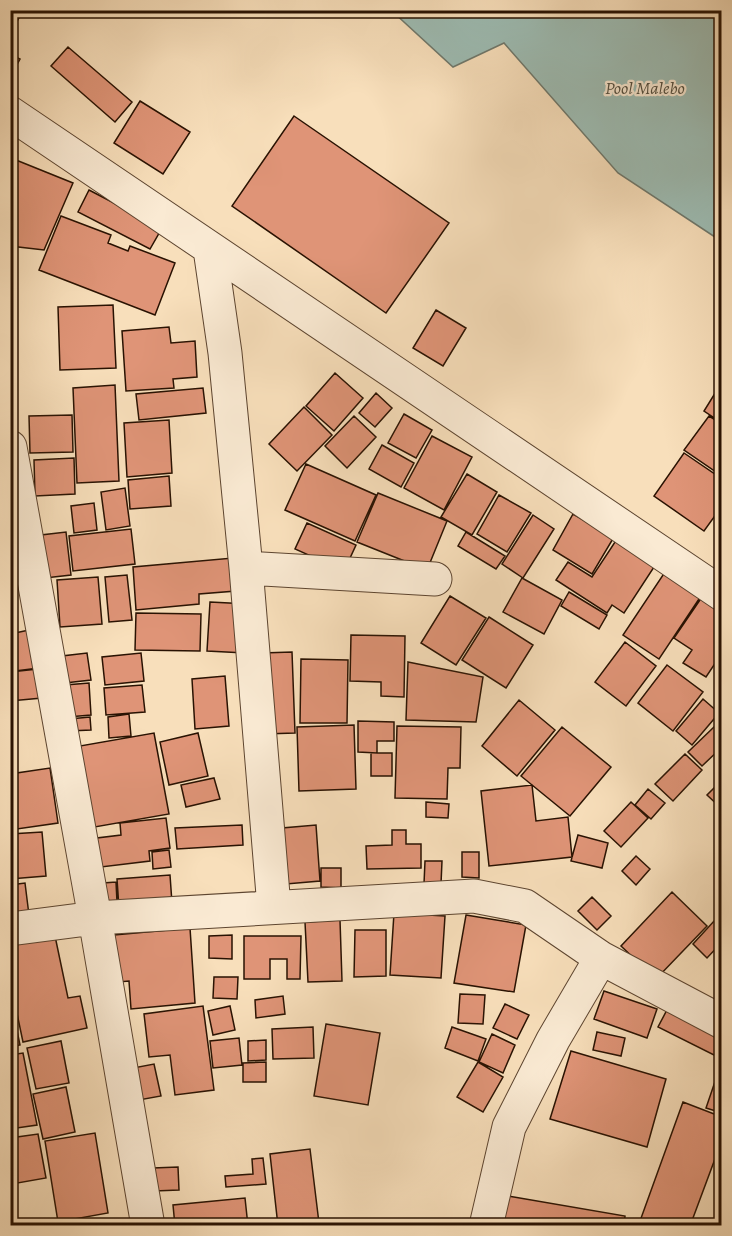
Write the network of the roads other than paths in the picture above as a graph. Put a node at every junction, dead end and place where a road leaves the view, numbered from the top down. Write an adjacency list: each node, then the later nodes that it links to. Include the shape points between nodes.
1 (10, 113): 2 (street)
2 (210, 249): 4 (street, via 225,353); 6 (street)
3 (10, 447): 8 (street)
4 (246, 568): 5 (street); 7 (street)
5 (435, 579)
6 (722, 594)
7 (274, 907): 8 (street); 10 (street, via 474,896 525,906)
8 (95, 918): 9 (street); 12 (street)
9 (10, 929)
10 (601, 958): 11 (street); 13 (street, via 509,1127)
11 (722, 1022)
12 (147, 1226)
13 (486, 1226)

